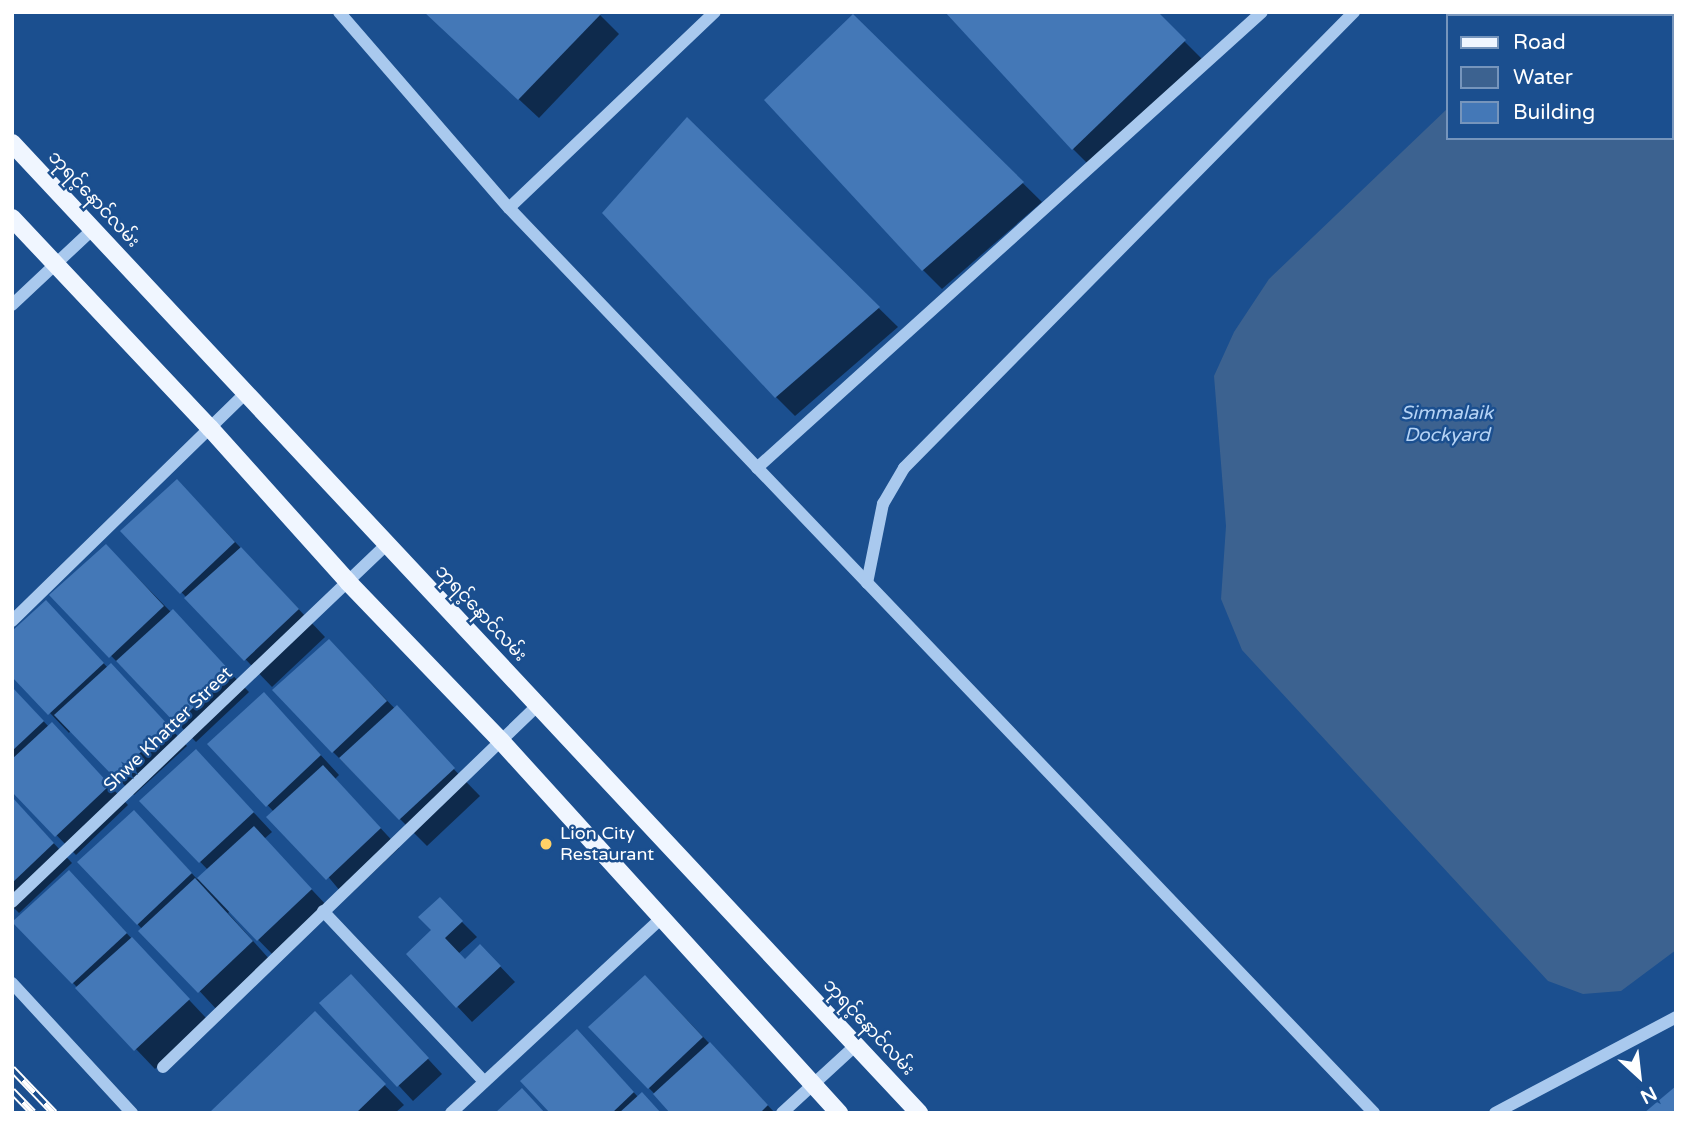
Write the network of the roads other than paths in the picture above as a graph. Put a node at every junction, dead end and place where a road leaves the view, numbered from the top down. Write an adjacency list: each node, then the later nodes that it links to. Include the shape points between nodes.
1 (339, 12): 6 (street)
2 (715, 12): 6 (street)
3 (1354, 12): 16 (street, via 904,468 883,504)
4 (1254, 15): 13 (street)
5 (12, 143): 8 (main road, ဘုရင့်နောင်လမ်း)
6 (509, 208): 13 (street)
7 (12, 218): 9 (main road)
8 (93, 229): 9 (street); 11 (main road, ဘုရင့်နောင်လမ်း)
9 (55, 264): 10 (street); 12 (main road)
10 (12, 305)
11 (246, 393): 12 (street); 14 (main road, ဘုရင့်နောင်လမ်း)
12 (210, 428): 15 (main road); 17 (street)
13 (757, 467): 16 (street)
14 (387, 544): 15 (street, Shwe Khatter Street); 18 (main road, ဘုရင့်နောင်လမ်း)
15 (348, 582): 19 (main road); 20 (street, Shwe Khatter Street)
16 (867, 583): 34 (street)
17 (12, 621)
18 (538, 705): 19 (street); 25 (main road, ဘုရင့်နောင်လမ်း)
19 (501, 741): 21 (street); 22 (main road)
20 (12, 902)
21 (323, 911): 26 (street); 27 (street)
22 (663, 917): 27 (street); 28 (main road)
23 (12, 983): 29 (street)
24 (1676, 1017): 35 (street)
25 (856, 1045): 28 (street); 33 (main road, ဘုရင့်နောင်လမ်း)
26 (163, 1066)
27 (484, 1081): 30 (street)
28 (813, 1084): 31 (street); 32 (main road)
29 (132, 1113)
30 (451, 1113)
31 (782, 1113)
32 (839, 1113)
33 (919, 1113)
34 (1374, 1113)
35 (1495, 1113)

